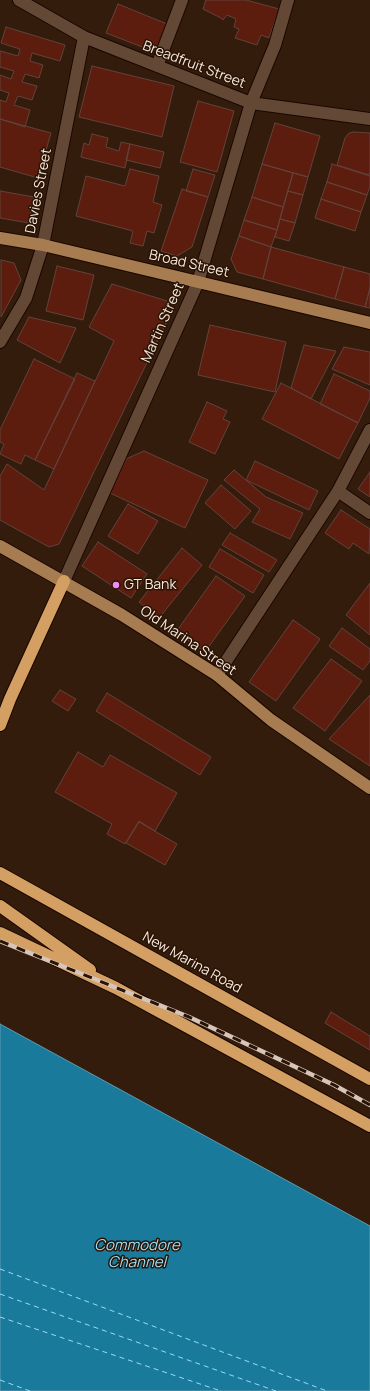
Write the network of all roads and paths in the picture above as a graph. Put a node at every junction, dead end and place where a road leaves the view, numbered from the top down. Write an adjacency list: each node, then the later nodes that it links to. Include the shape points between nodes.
1 (182, 0): 5 (street)
2 (288, 0): 6 (street, Martin Street, via 274,45)
3 (25, 1): 4 (street, Breadfruit Street)
4 (84, 37): 5 (street, Breadfruit Street); 9 (street, Davies Street)
5 (157, 66): 6 (street, Breadfruit Street)
6 (251, 103): 7 (street, Breadfruit Street); 10 (street, Martin Street)
7 (370, 119)
8 (0, 238): 9 (main road, Broad Street)
9 (43, 245): 10 (main road, Broad Street); 12 (street, Davies Street, via 26,298)
10 (198, 282): 11 (main road, Broad Street); 17 (street, Martin Street)
11 (370, 323)
12 (0, 342)
13 (370, 430): 14 (street)
14 (338, 491): 15 (street); 18 (street)
15 (370, 513)
16 (0, 546): 17 (main road, Old Marina Street)
17 (64, 581): 18 (main road, Old Marina Street); 19 (highway)
18 (217, 675): 20 (main road, Old Marina Street, via 271,720)
19 (0, 725)
20 (370, 788)
21 (0, 873): 25 (highway, New Marina Road)
22 (0, 906): 24 (highway)
23 (0, 933): 24 (highway)
24 (116, 988): 26 (highway)
25 (370, 1080)
26 (370, 1126)

